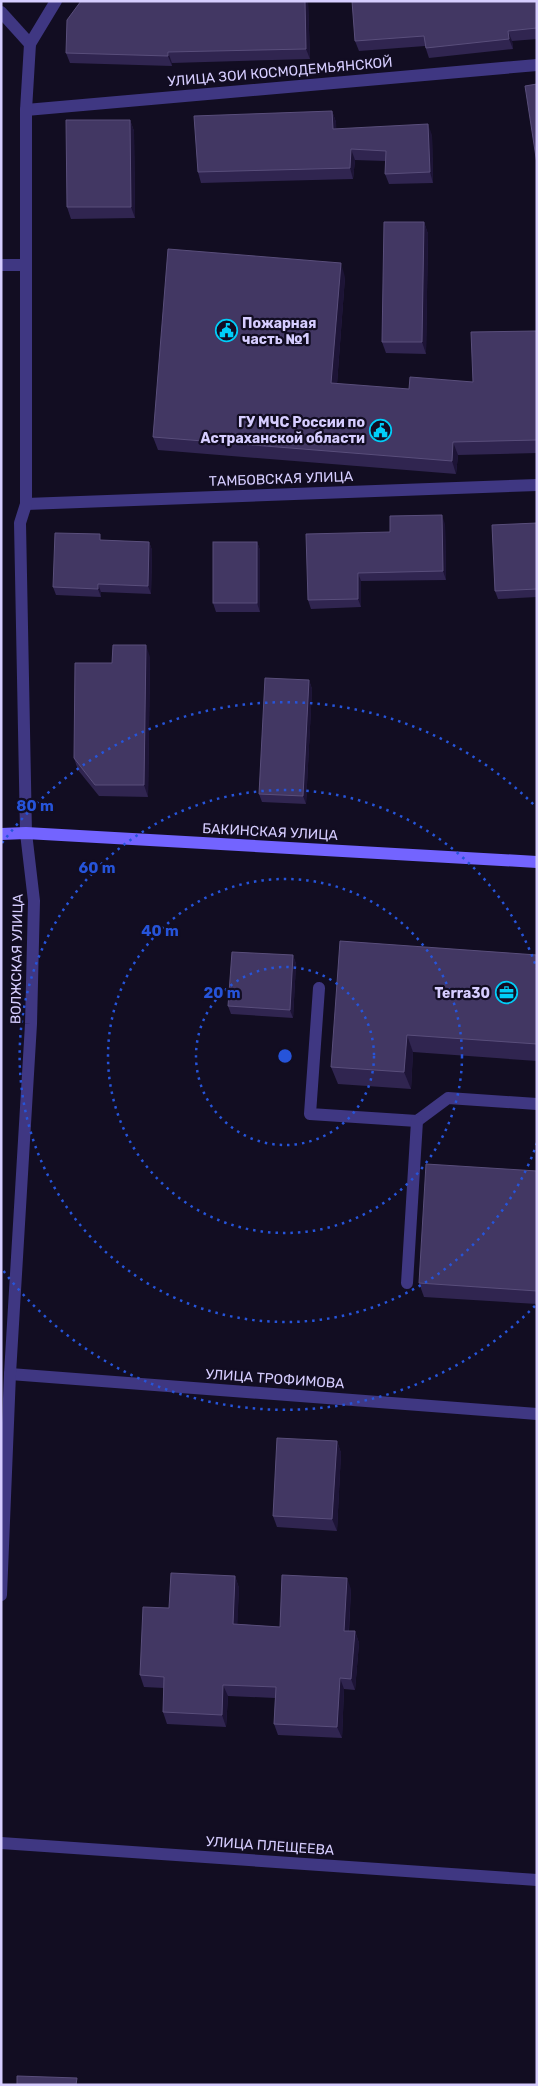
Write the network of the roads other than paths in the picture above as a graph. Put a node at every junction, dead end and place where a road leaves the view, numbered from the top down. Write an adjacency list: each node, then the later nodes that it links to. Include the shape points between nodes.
1 (56, 1): 3 (street, ВОЛЖСКАЯ УЛИЦА)
2 (1, 12): 3 (street)
3 (30, 44): 5 (street, ВОЛЖСКАЯ УЛИЦА)
4 (537, 65): 5 (street, УЛИЦА ЗОИ КОСМОДЕМЬЯНСКОЙ)
5 (26, 110): 6 (street, ВОЛЖСКАЯ УЛИЦА)
6 (26, 265): 7 (street); 9 (street, ВОЛЖСКАЯ УЛИЦА)
7 (1, 266)
8 (537, 484): 9 (street, ТАМБОВСКАЯ УЛИЦА)
9 (26, 504): 10 (street, ВОЛЖСКАЯ УЛИЦА, via 20,523)
10 (26, 833): 11 (main road, БАКИНСКАЯ УЛИЦА); 12 (main road, БАКИНСКАЯ УЛИЦА); 17 (street, ВОЛЖСКАЯ УЛИЦА, via 34,901 31,1024)
11 (1, 834)
12 (537, 862)
13 (319, 988): 15 (street, via 310,1114)
14 (537, 1104): 15 (street, via 448,1098)
15 (417, 1121): 16 (street)
16 (406, 1283)
17 (10, 1374): 18 (street, УЛИЦА ТРОФИМОВА); 19 (street, ВОЛЖСКАЯ УЛИЦА)
18 (537, 1414)
19 (1, 1595)
20 (1, 1843): 21 (street, УЛИЦА ПЛЕЩЕЕВА)
21 (537, 1880)

